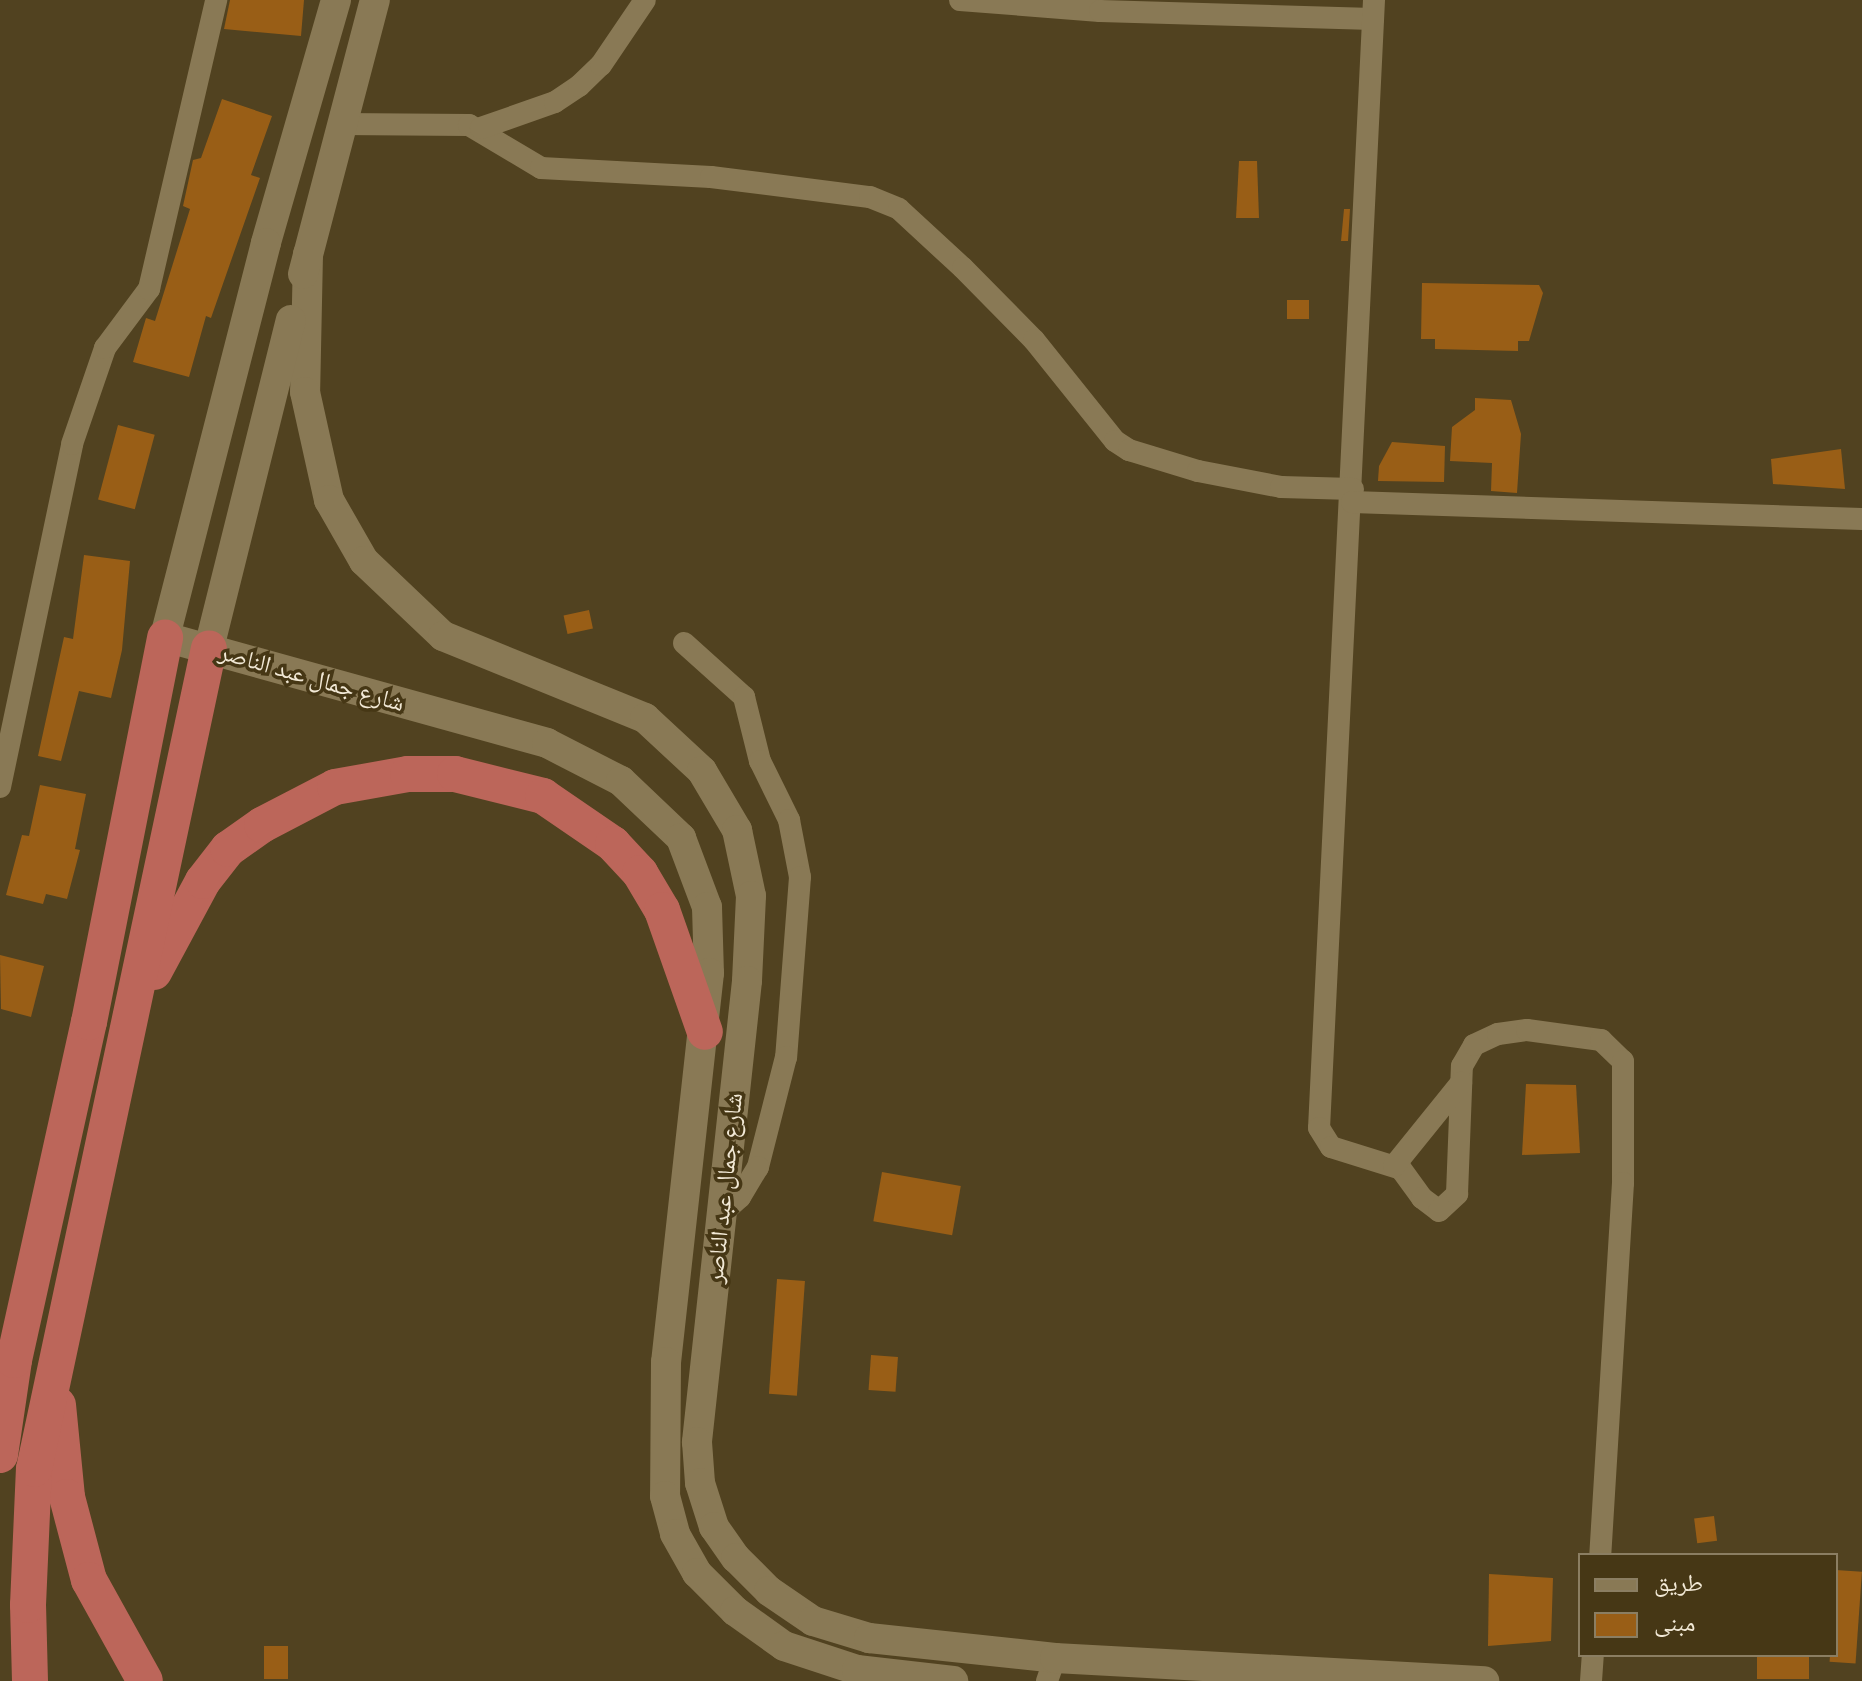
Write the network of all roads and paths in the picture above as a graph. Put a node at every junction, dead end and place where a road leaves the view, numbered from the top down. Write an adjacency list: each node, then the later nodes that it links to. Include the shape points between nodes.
1 (216, 0): 15 (street, via 149,289 105,348 72,444)
2 (336, 0): 12 (main road, via 266,243)
3 (375, 0): 7 (main road)
4 (645, 0): 8 (street, via 601,65 579,86 555,102)
5 (960, 0): 6 (street, via 1100,11)
6 (1373, 9): 10 (street)
7 (341, 124): 8 (street); 9 (main road)
8 (481, 128): 10 (street, via 541,168 711,177 870,197 899,209 1034,340 1115,441 1129,450 1198,471)
9 (308, 254): 14 (main road); 20 (main road, شارع جمال عبد الناصر, via 305,392 329,500 364,561 443,636 645,718 702,771 737,830 751,896)
10 (1352, 496): 11 (street); 19 (street, via 1319,1128 1331,1147)
11 (1862, 519)
12 (165, 637): 14 (main road, شارع جمال عبد الناصر); 21 (highway, via 89,1022)
13 (684, 643): 20 (street, via 744,697 760,761 789,820 800,877 786,1057 758,1167 740,1197)
14 (209, 648): 16 (highway); 17 (main road, شارع جمال عبد الناصر, via 547,743 621,781 673,828 693,863 709,936)
15 (0, 787)
16 (133, 1017): 17 (highway, via 203,881 228,849 335,787 408,774 455,774 543,796 613,844 640,873 662,910); 22 (highway)
17 (705, 1032): 30 (main road, شارع جمال عبد الناصر, via 666,1362 665,1496 675,1534 697,1573 735,1611 784,1646 846,1668)
18 (1461, 1082): 19 (street); 19 (street, via 1453,1201 1439,1211 1432,1208 1408,1173); 25 (street, via 1464,1059 1474,1045 1512,1031 1601,1040 1618,1052 1627,1070)
19 (1394, 1166)
20 (722, 1213): 27 (main road, شارع جمال عبد الناصر, via 697,1442 700,1483 714,1527 736,1558 769,1591 813,1621 869,1638)
21 (14, 1360): 23 (highway); 24 (highway)
22 (55, 1365): 28 (highway, via 31,1496); 29 (highway, via 67,1497 89,1580)
23 (0, 1394)
24 (0, 1455)
25 (1600, 1553)
26 (1593, 1657): 32 (street)
27 (1051, 1670): 31 (main road, شارع جمال عبد الناصر)
28 (30, 1681)
29 (145, 1681)
30 (953, 1681)
31 (1484, 1681)
32 (1591, 1681)

